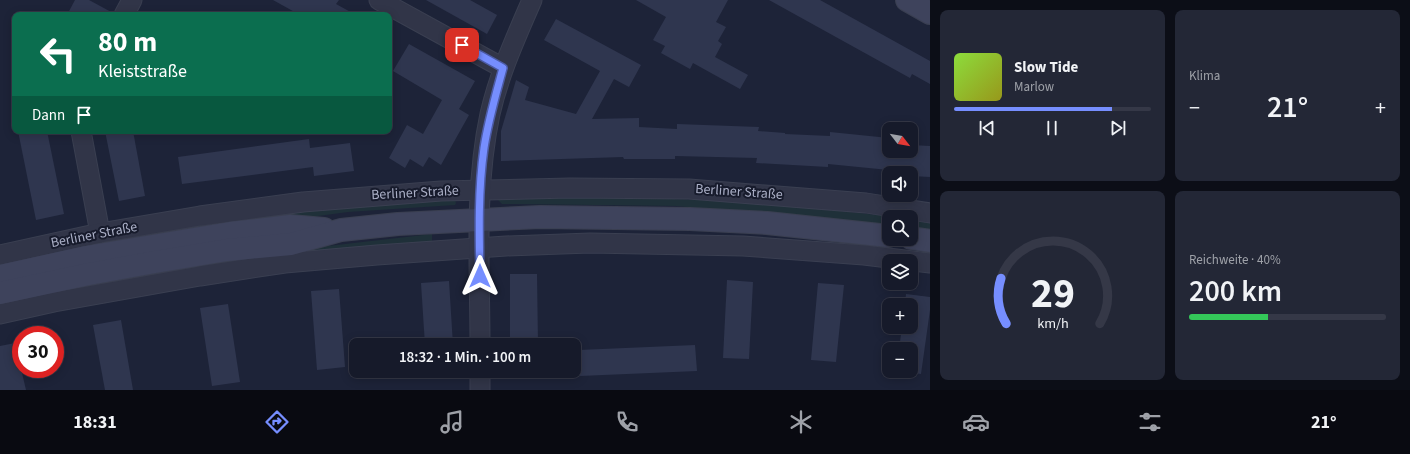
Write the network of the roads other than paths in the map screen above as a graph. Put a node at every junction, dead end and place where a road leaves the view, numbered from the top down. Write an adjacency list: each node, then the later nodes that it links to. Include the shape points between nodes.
1 (132, 0): 5 (street)
2 (379, 0): 7 (street)
3 (532, 0): 7 (street)
4 (907, 0): 6 (main road)
5 (126, 12)
6 (930, 13)
7 (503, 68): 9 (street, via 484,148)
8 (82, 134): 13 (street)
9 (480, 190): 10 (street, Berliner Straße, via 690,189 866,202); 11 (street); 13 (street, Berliner Straße, via 303,202)
10 (930, 213)
11 (480, 219): 12 (main road, Berliner Straße); 14 (main road, Berliner Straße, via 690,219 768,223); 17 (street)
12 (341, 230): 20 (main road, Berliner Straße, via 290,226 230,233 86,257); 21 (main road, Berliner Straße, via 291,244 227,250 155,262)
13 (100, 233): 18 (street, Berliner Straße)
14 (882, 235)
15 (918, 239): 16 (main road)
16 (930, 241)
17 (479, 248): 19 (street, via 590,242 743,246); 22 (street, via 285,263 54,302); 23 (street)
18 (0, 255)
19 (930, 263)
20 (0, 276)
21 (0, 293)
22 (0, 314)
23 (480, 338)
24 (480, 378): 25 (street)
25 (480, 390)

